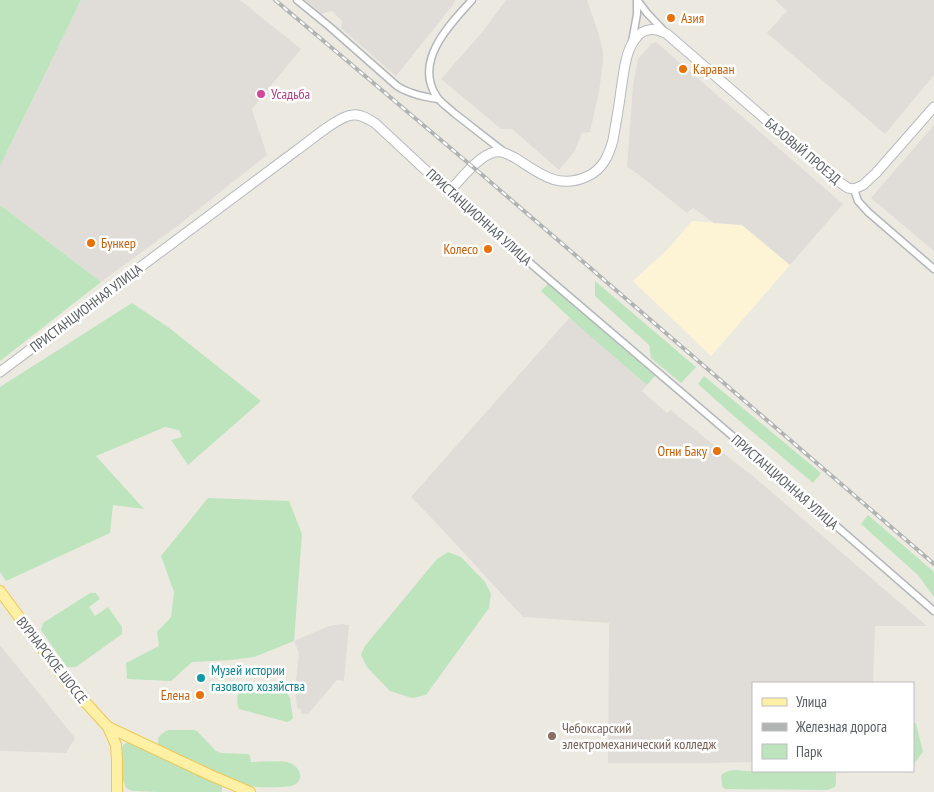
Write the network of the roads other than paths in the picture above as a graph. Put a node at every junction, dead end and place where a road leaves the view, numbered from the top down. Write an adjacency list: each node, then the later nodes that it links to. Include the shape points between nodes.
1 (297, 0): 6 (street, via 397,86)
2 (472, 0): 6 (street, via 449,26 432,57 430,85)
3 (637, 1): 4 (street, БАЗОВЫЙ ПРОЕЗД); 5 (street, БАЗОВЫЙ ПРОЕЗД)
4 (667, 34): 5 (street, via 656,29 645,30); 11 (street, БАЗОВЫЙ ПРОЕЗД, via 832,177)
5 (631, 46): 9 (street, БАЗОВЫЙ ПРОЕЗД, via 611,150 594,174 571,181 551,180)
6 (438, 99): 8 (street)
7 (934, 107): 11 (street, БАЗОВЫЙ ПРОЕЗД, via 880,169)
8 (494, 144): 9 (street); 10 (street)
9 (505, 153): 10 (street)
10 (490, 154): 12 (street)
11 (854, 189): 13 (street, via 858,201 868,212)
12 (448, 192): 14 (street, ПРИСТАНЦИОННАЯ УЛИЦА, via 375,123 358,115 346,116); 16 (street, ПРИСТАНЦИОННАЯ УЛИЦА)
13 (934, 269)
14 (0, 372)
15 (0, 590): 17 (main road, ВУРНАРСКОЕ ШОССЕ, via 66,681)
16 (934, 611)
17 (108, 727): 18 (main road, via 116,745); 19 (main road)
18 (117, 792)
19 (250, 792)

